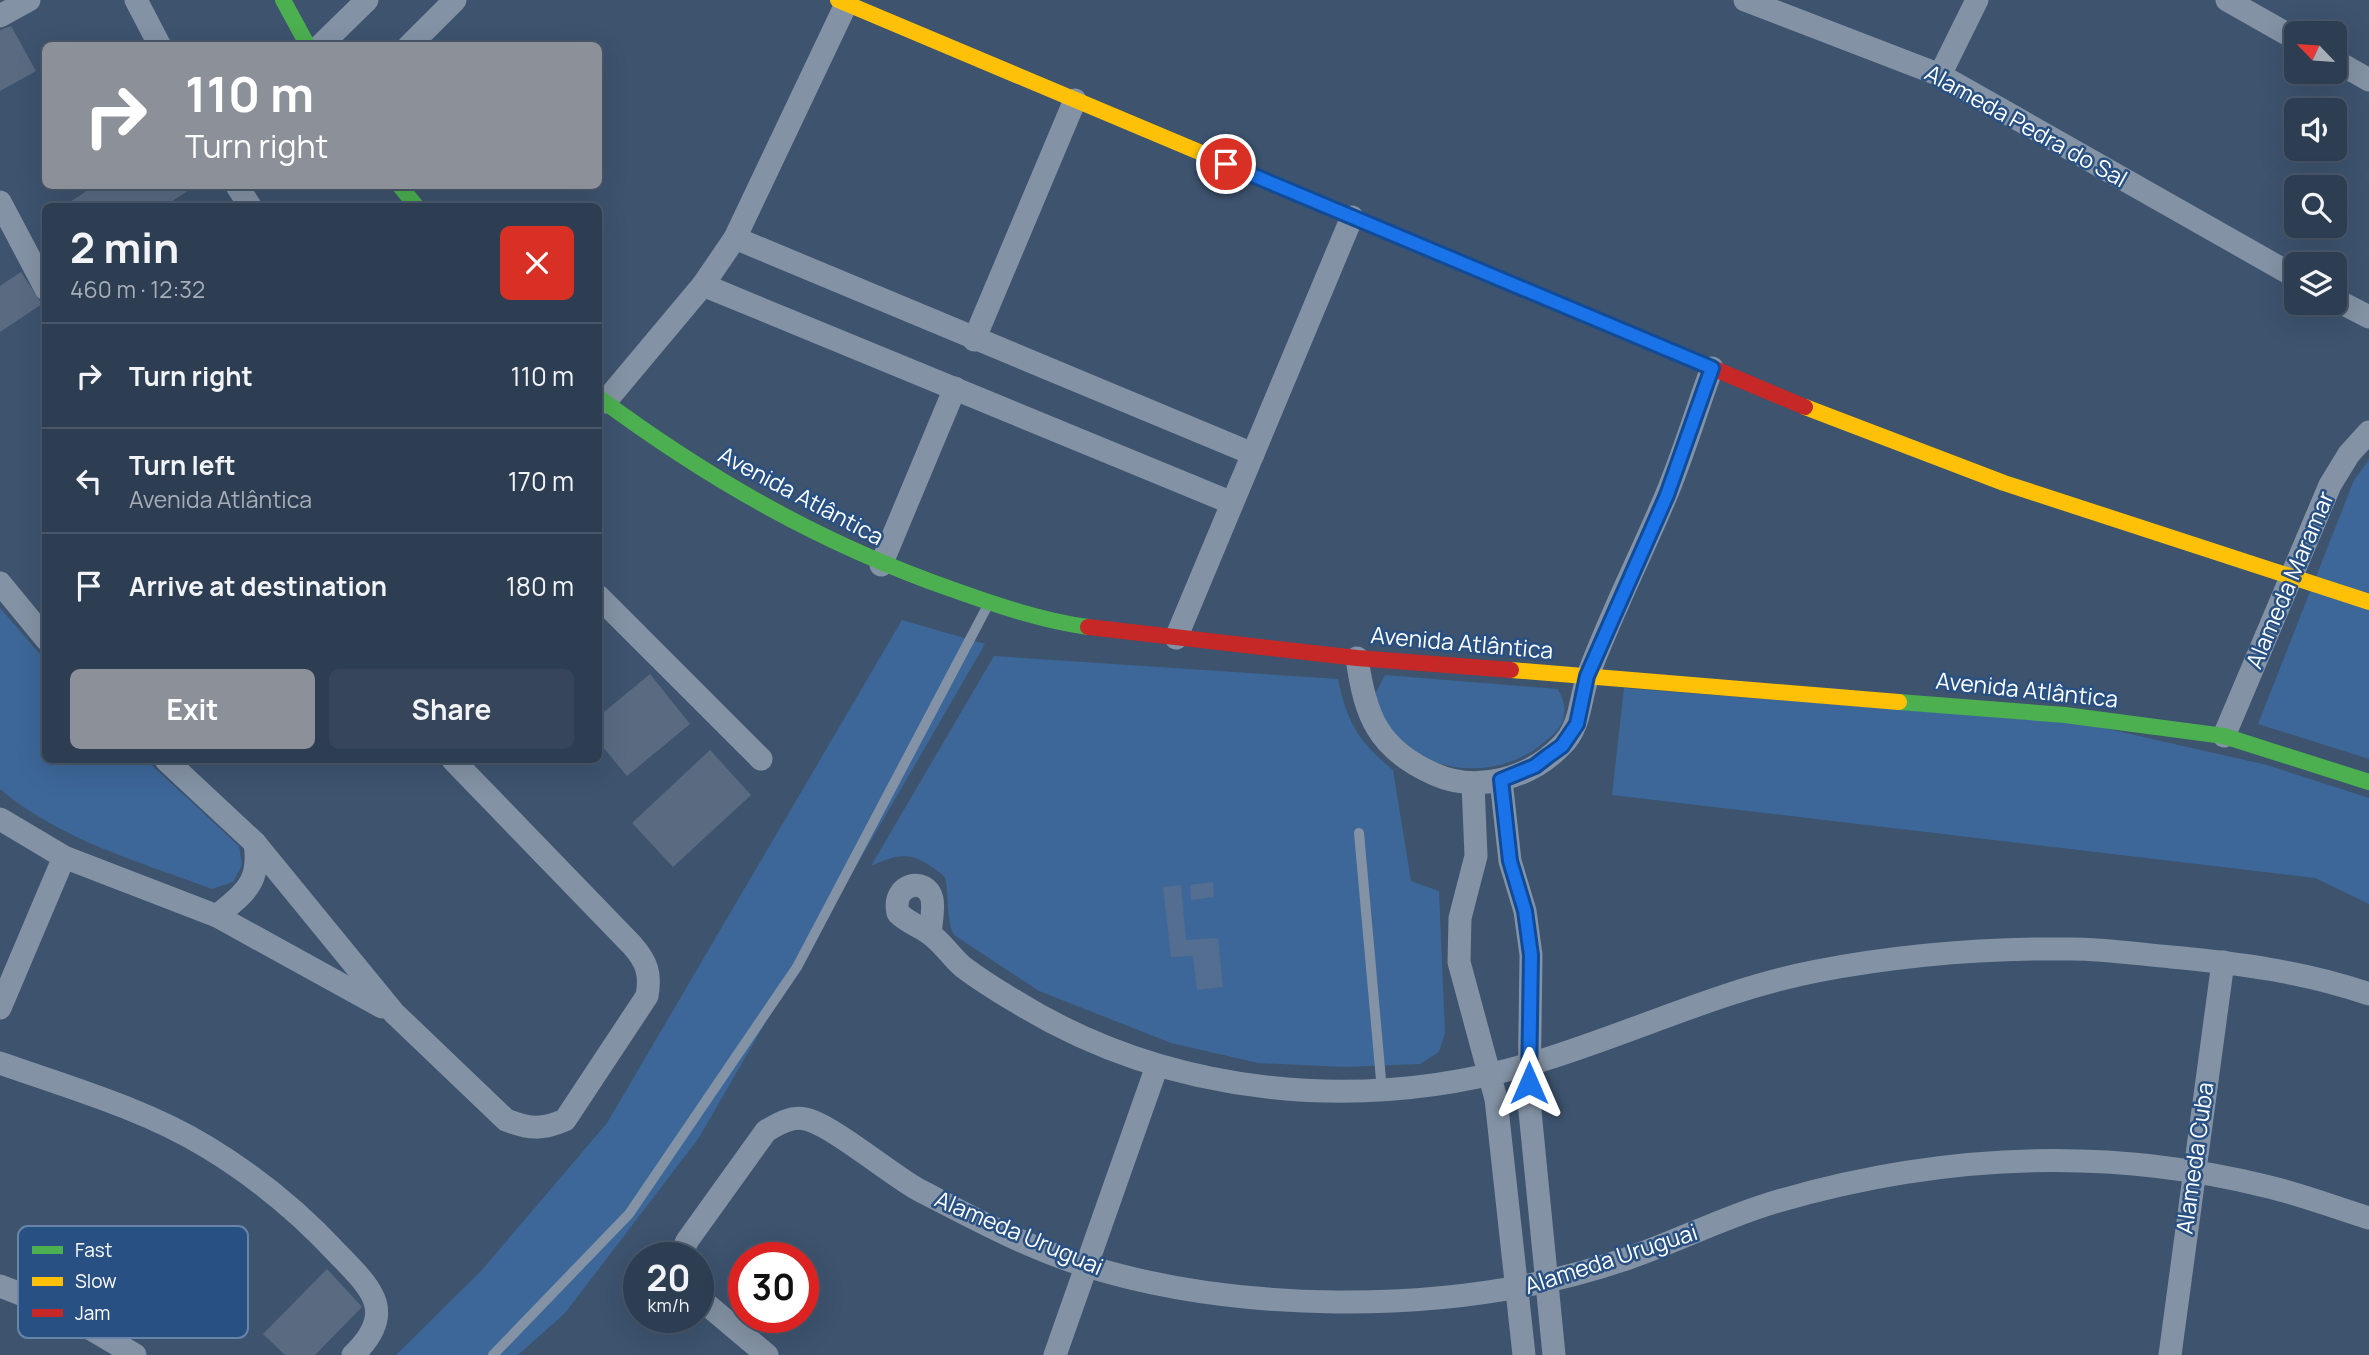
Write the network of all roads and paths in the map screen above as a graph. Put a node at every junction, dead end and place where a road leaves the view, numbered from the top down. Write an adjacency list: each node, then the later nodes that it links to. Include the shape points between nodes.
1 (29, 0): 10 (street)
2 (136, 0): 12 (street)
3 (283, 0): 13 (street)
4 (367, 0): 14 (street)
5 (455, 0): 15 (street)
6 (1745, 0): 17 (street, Alameda Pedra do Sal)
7 (1977, 0): 17 (street)
8 (2227, 0): 11 (street)
9 (844, 1): 19 (street); 24 (street)
10 (0, 16)
11 (2284, 32)
12 (158, 42)
13 (306, 42)
14 (324, 42)
15 (413, 42)
16 (2347, 67): 18 (street)
17 (1940, 75): 25 (street, Alameda Pedra do Sal)
18 (2369, 80)
19 (1075, 100): 23 (street); 30 (street)
20 (402, 189): 22 (street)
21 (0, 202): 26 (street)
22 (414, 203)
23 (1352, 217): 31 (street); 35 (street)
24 (735, 238): 27 (street); 30 (street)
25 (2284, 270)
26 (42, 281)
27 (703, 285): 32 (street); 33 (street)
28 (2347, 306): 29 (street)
29 (2369, 317)
30 (974, 340): 35 (street)
31 (1712, 368): 38 (street, via 2004,483); 46 (street, via 1667,495)
32 (955, 388): 36 (street); 37 (street)
33 (602, 400): 37 (street, Avenida Atlântica, via 671,451 777,514)
34 (2369, 432): 38 (street, Alameda Maramar, via 2330,485)
35 (1253, 454): 36 (street)
36 (1232, 503): 44 (street)
37 (881, 565): 42 (street, Avenida Atlântica)
38 (2292, 577): 41 (street); 47 (street, Alameda Maramar)
39 (0, 583): 43 (street)
40 (602, 600): 48 (street)
41 (2369, 602)
42 (990, 603): 44 (street, Avenida Atlântica, via 1083,625); 81 (lane, via 797,967 629,1214)
43 (42, 634)
44 (1176, 638): 45 (street, Avenida Atlântica)
45 (1357, 658): 46 (street, Avenida Atlântica); 53 (street, via 1369,715 1385,741 1411,763)
46 (1587, 676): 47 (street, Avenida Atlântica, via 2065,715); 51 (street, via 1577,724 1562,746 1535,766)
47 (2224, 736): 52 (street, Avenida Atlântica)
48 (761, 759)
49 (169, 763): 56 (street)
50 (456, 763): 63 (street, via 644,959 650,978 647,996 565,1119 547,1128 528,1128 506,1120)
51 (1501, 780): 53 (street); 65 (street, via 1510,861 1525,911 1531,955)
52 (2369, 782)
53 (1473, 784): 67 (street, via 1476,856 1460,918 1459,961)
54 (0, 819): 57 (street)
55 (1359, 833): 68 (lane)
56 (255, 844): 58 (street, via 258,864 252,884); 63 (street)
57 (64, 857): 58 (street); 62 (street)
58 (217, 916): 63 (street)
59 (930, 934): 66 (street, via 963,966 1017,1003)
60 (2223, 962): 61 (street); 65 (street, via 2074,948 1948,952 1815,971 1698,1004); 69 (street, Alameda Cuba)
61 (2369, 993)
62 (0, 1008)
63 (394, 1013)
64 (0, 1063): 80 (street, via 110,1102 206,1146 302,1215 371,1288 377,1307 372,1328)
65 (1529, 1065): 67 (street); 73 (street)
66 (1157, 1066): 68 (street, via 1232,1083 1307,1091); 72 (street)
67 (1490, 1073): 68 (street, via 1446,1084); 75 (street)
68 (1382, 1091)
69 (2192, 1172): 70 (street, Alameda Uruguai, via 2266,1186); 73 (street, Alameda Uruguai, via 2088,1160 2011,1159 1935,1167 1771,1203 1620,1261); 86 (street, Alameda Cuba)
70 (2369, 1218)
71 (689, 1242): 72 (street, Alameda Uruguai, via 766,1131 784,1121 804,1118 895,1177 972,1218)
72 (1086, 1266): 75 (street, Alameda Uruguai, via 1205,1293 1307,1302 1405,1303); 83 (street)
73 (1547, 1282): 75 (street, Alameda Uruguai); 85 (street)
74 (0, 1286): 76 (street)
75 (1517, 1289): 84 (street)
76 (18, 1293)
77 (714, 1310): 82 (street)
78 (106, 1338): 79 (street)
79 (135, 1355)
80 (353, 1355)
81 (493, 1355)
82 (767, 1355)
83 (1055, 1355)
84 (1524, 1355)
85 (1554, 1355)
86 (2170, 1355)

